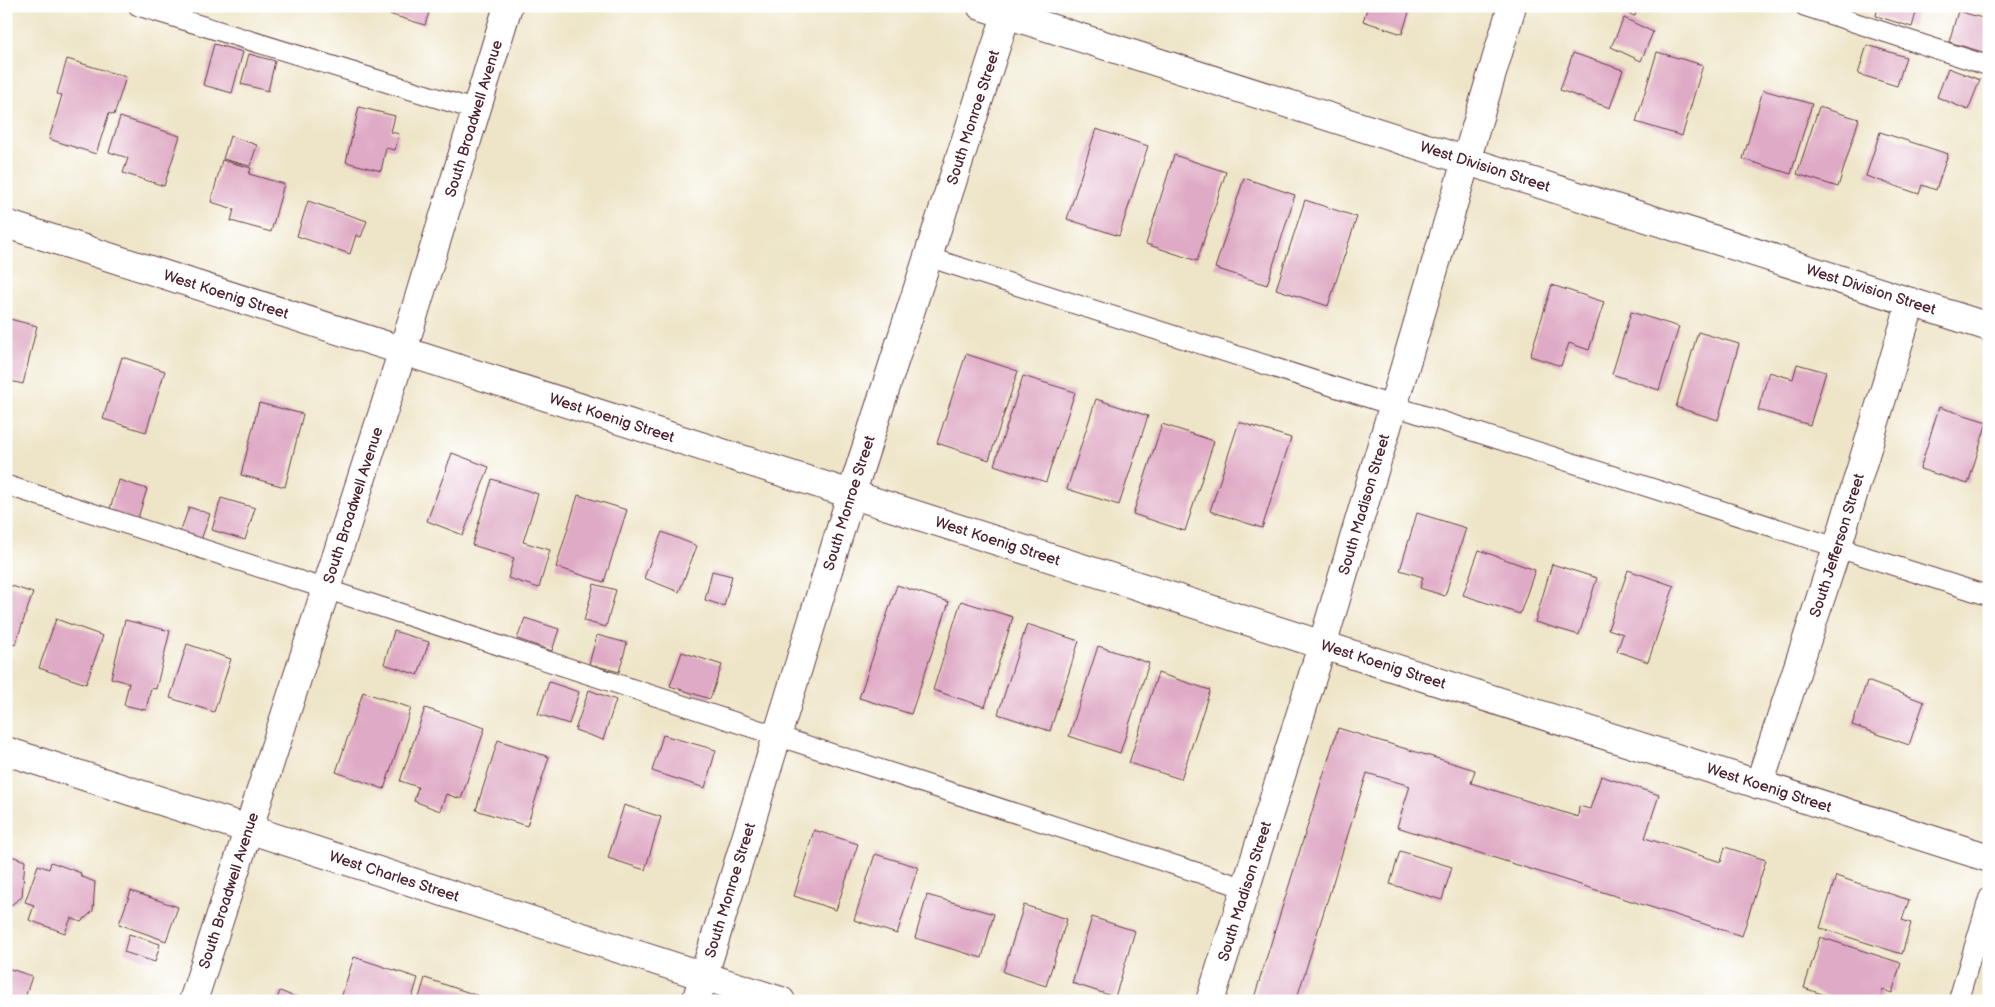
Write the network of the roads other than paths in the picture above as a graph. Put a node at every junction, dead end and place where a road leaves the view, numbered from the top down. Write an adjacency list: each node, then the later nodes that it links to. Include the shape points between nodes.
1 (138, 6): 8 (lane)
2 (508, 6): 8 (street, South Broadwell Avenue)
3 (981, 6): 6 (street, West Division Street)
4 (1512, 6): 9 (street, South Madison Street)
5 (1804, 6): 7 (lane)
6 (1008, 10): 9 (street, West Division Street); 11 (street, South Monroe Street)
7 (1989, 66)
8 (476, 110): 14 (street, South Broadwell Avenue)
9 (1465, 161): 12 (street, West Division Street); 15 (street, South Madison Street)
10 (6, 224): 14 (street, West Koenig Street)
11 (928, 257): 15 (lane); 17 (street, South Monroe Street)
12 (1911, 302): 13 (street, West Division Street); 18 (street, South Jefferson Street)
13 (1989, 327)
14 (403, 350): 17 (street, West Koenig Street); 19 (street, South Broadwell Avenue)
15 (1392, 406): 18 (lane); 21 (street, South Madison Street)
16 (6, 486): 19 (lane)
17 (850, 495): 21 (street, West Koenig Street); 22 (street, South Monroe Street)
18 (1837, 548): 20 (lane); 24 (street, South Jefferson Street)
19 (325, 588): 22 (lane); 25 (street, South Broadwell Avenue)
20 (1989, 596)
21 (1322, 646): 24 (street, West Koenig Street); 27 (street, South Madison Street)
22 (777, 736): 27 (lane); 29 (street, South Monroe Street)
23 (6, 751): 25 (street, West Charles Street)
24 (1759, 785): 26 (street, West Koenig Street)
25 (248, 829): 29 (street, West Charles Street); 30 (street, South Broadwell Avenue)
26 (1989, 858)
27 (1245, 888): 32 (street, South Madison Street)
28 (1989, 897): 33 (lane)
29 (700, 988): 31 (street, West Charles Street)
30 (193, 1001)
31 (780, 1001)
32 (1210, 1001)
33 (1958, 1001)

